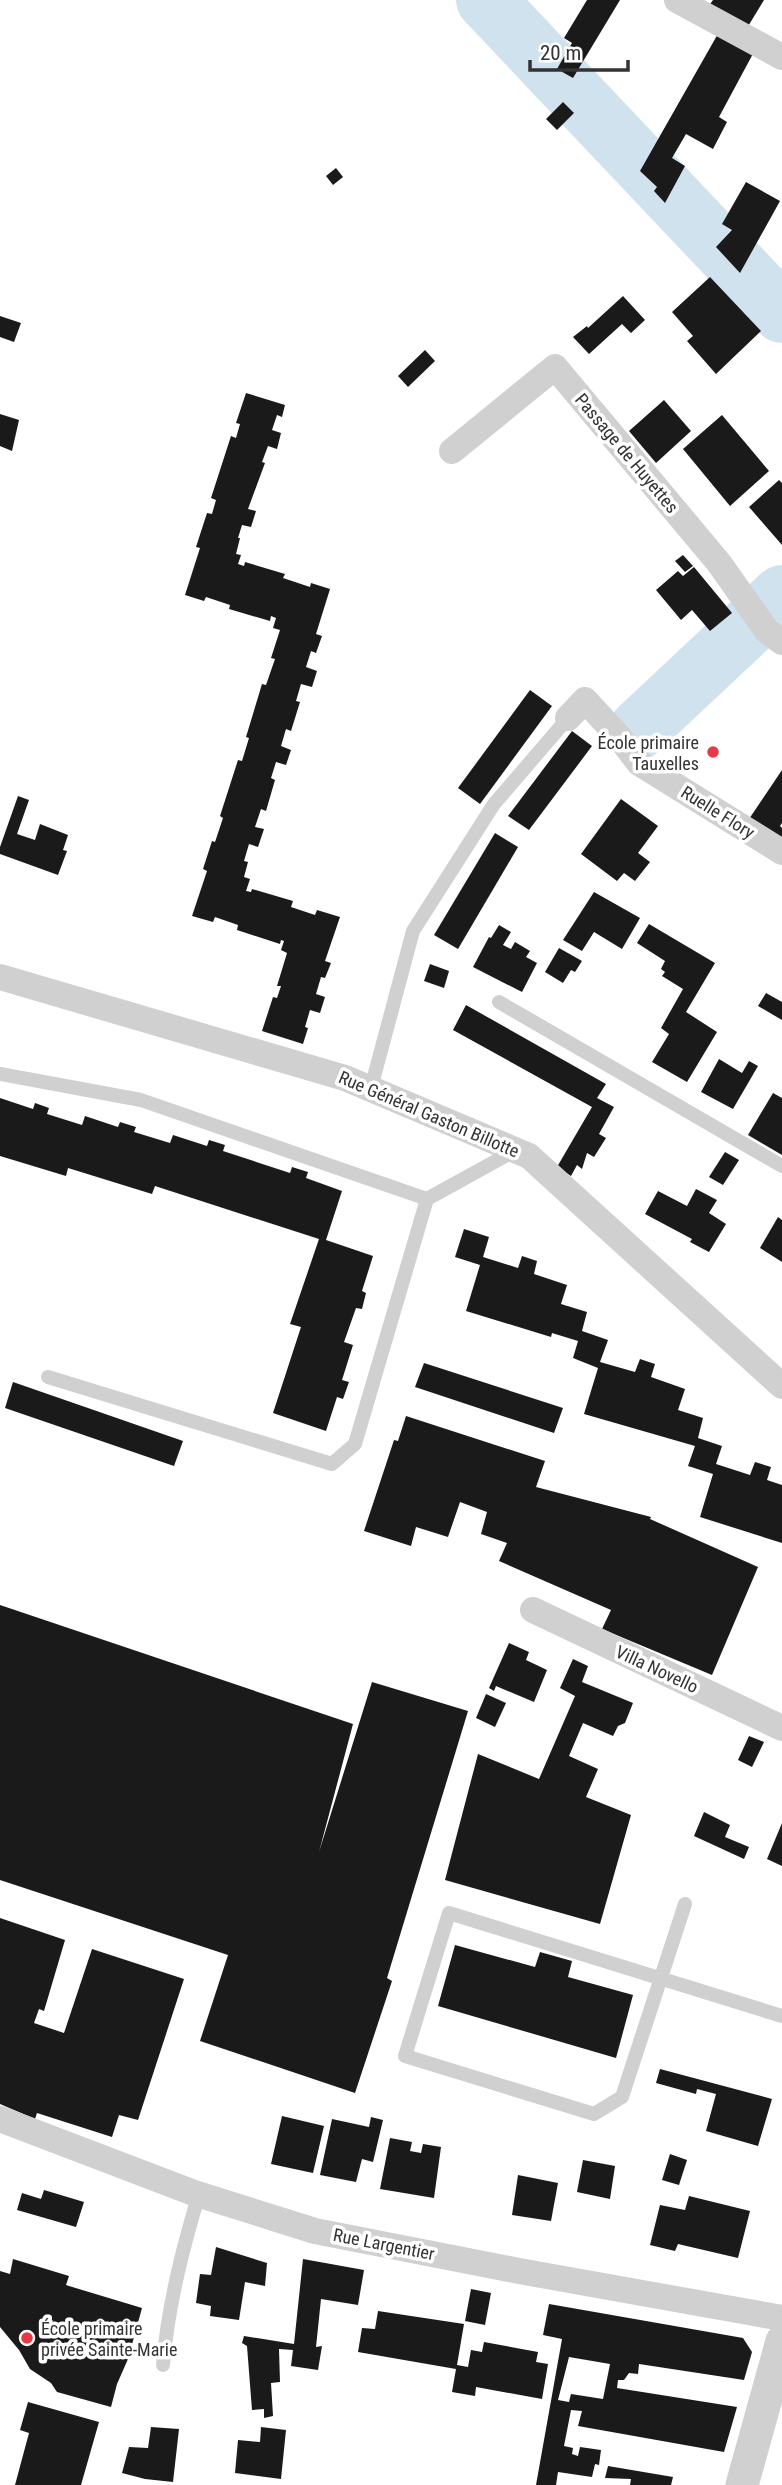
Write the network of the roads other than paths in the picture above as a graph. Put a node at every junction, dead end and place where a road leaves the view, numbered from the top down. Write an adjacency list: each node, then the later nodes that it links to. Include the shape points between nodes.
1 (677, 0): 2 (street)
2 (782, 57)
3 (452, 451): 4 (street, Passage de Huyettes, via 555,367 719,562)
4 (774, 637)
5 (568, 718): 6 (street, Ruelle Flory, via 585,700 639,763); 10 (lane, via 494,804 413,931)
6 (782, 852)
7 (0, 977): 10 (street, Rue Général Gaston Billotte)
8 (499, 1002): 12 (lane)
9 (0, 1074): 13 (lane, via 141,1100)
10 (371, 1088): 11 (street, Rue Général Gaston Billotte)
11 (516, 1150): 13 (lane); 15 (street, Rue Général Gaston Billotte, via 529,1156)
12 (782, 1166)
13 (427, 1199): 14 (lane, via 355,1444 332,1464)
14 (48, 1377)
15 (782, 1386)
16 (533, 1610): 17 (street, Villa Novello)
17 (782, 1728)
18 (685, 1904): 19 (lane)
19 (661, 1978): 19 (lane, via 449,1913 405,2056 593,2115 622,2097); 20 (lane)
20 (782, 2016)
21 (0, 2119): 22 (street, Rue Largentier)
22 (199, 2194): 23 (street, Rue Largentier, via 315,2231); 25 (lane, via 180,2258)
23 (782, 2318)
24 (782, 2341): 26 (street)
25 (163, 2365)
26 (742, 2485)

